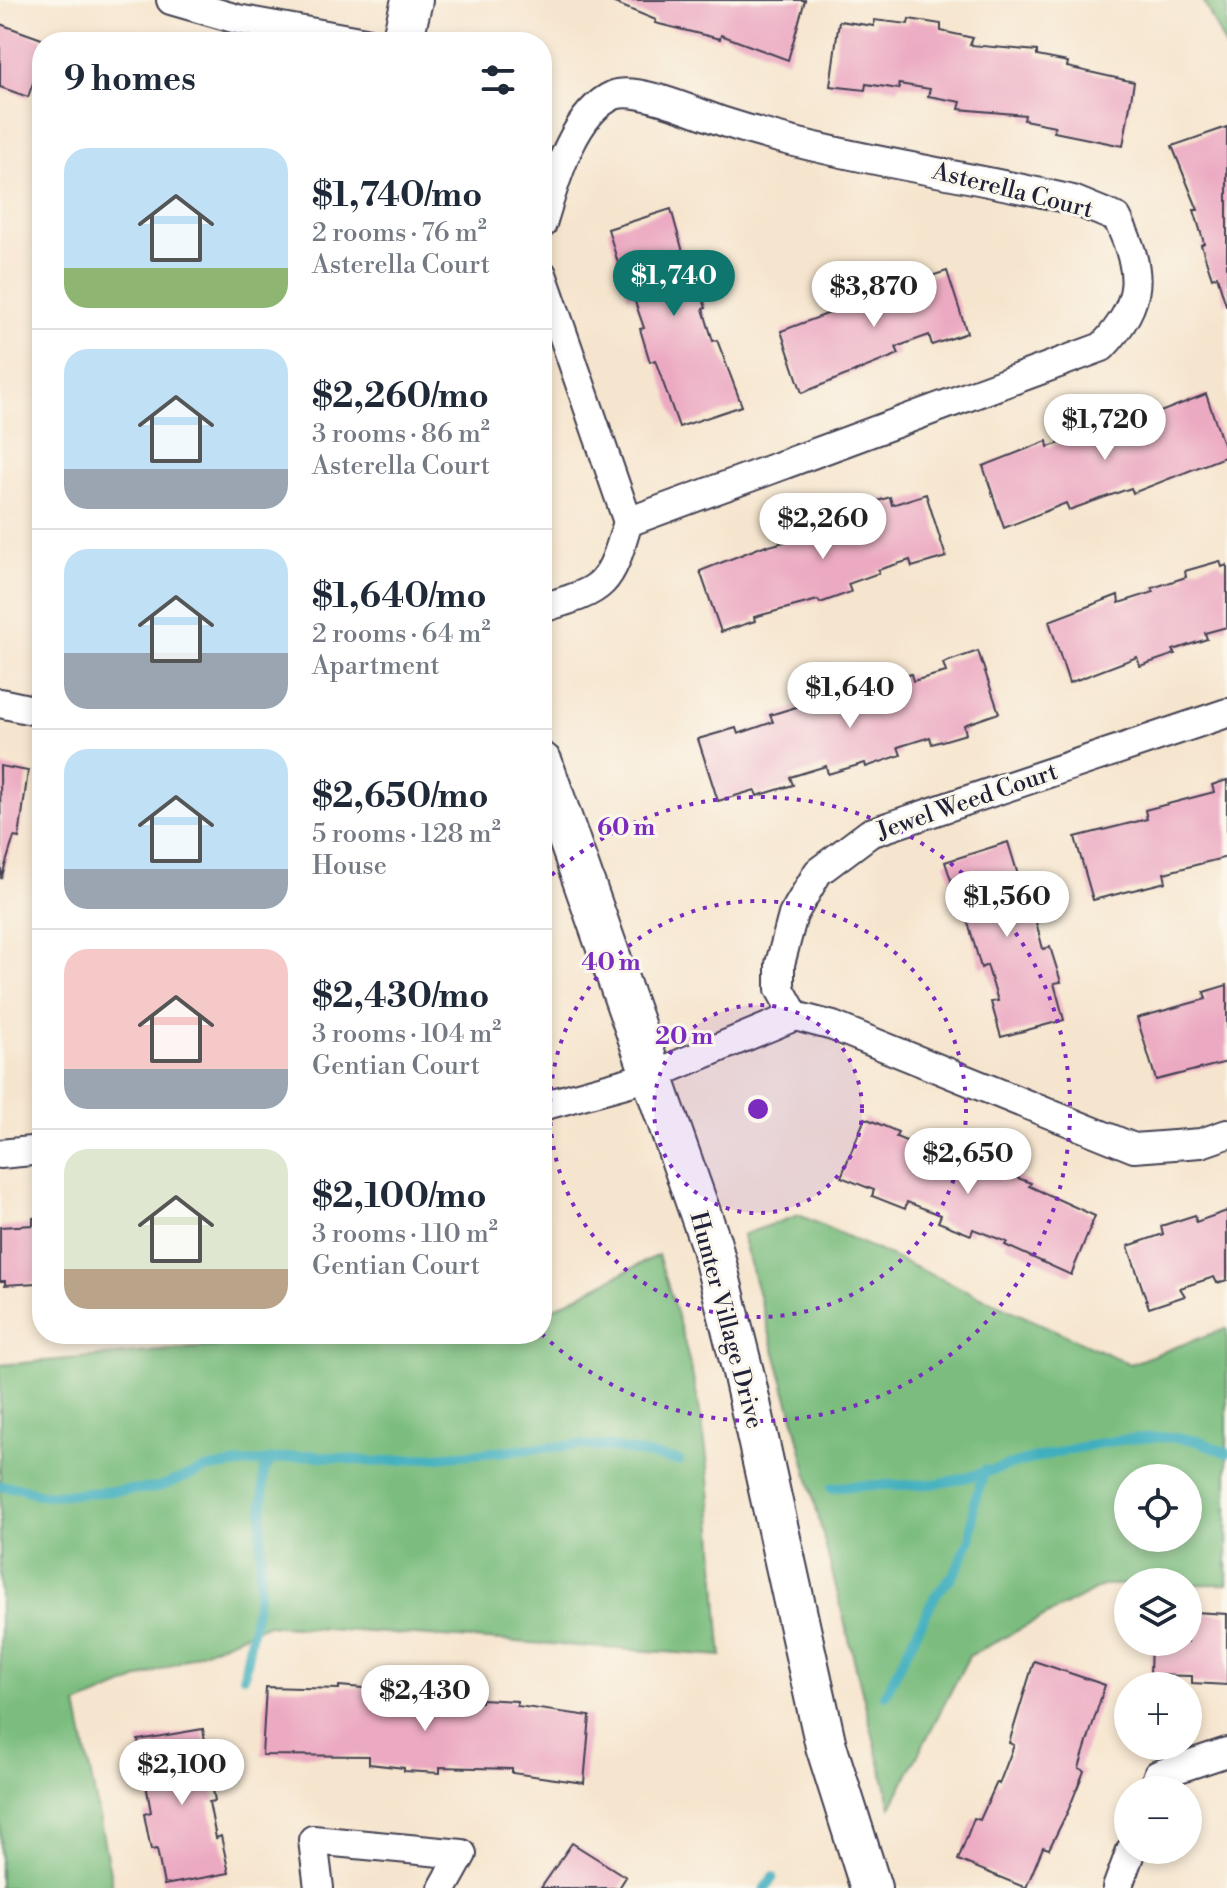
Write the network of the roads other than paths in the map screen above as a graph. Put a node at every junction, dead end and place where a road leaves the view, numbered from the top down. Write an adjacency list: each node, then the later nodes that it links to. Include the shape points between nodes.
1 (171, 0): 3 (street)
2 (412, 0): 4 (street)
3 (309, 32)
4 (404, 32)
5 (552, 195): 7 (street, Asterella Court, via 572,138 594,110 615,95 638,94 766,135 1073,200 1117,218 1133,251 1138,278 1132,304 1102,347)
6 (552, 303): 7 (street)
7 (628, 522): 8 (street, via 612,575 579,597)
8 (552, 605)
9 (0, 703): 10 (street)
10 (32, 710)
11 (1227, 713): 13 (street, Jewel Weed Court, via 870,833 818,872 793,915 780,964 780,989)
12 (552, 792): 14 (street, Hunter Village Drive)
13 (795, 1016): 14 (street); 16 (street, via 833,1026 1134,1148 1201,1143)
14 (651, 1076): 15 (street); 24 (street, Hunter Village Drive, via 711,1244 826,1746)
15 (552, 1103)
16 (1227, 1134)
17 (32, 1151): 18 (street)
18 (0, 1154)
19 (1227, 1752): 20 (street)
20 (1158, 1776)
21 (1126, 1864): 25 (street)
22 (319, 1888): 23 (street, via 313,1840 462,1854)
23 (443, 1888)
24 (871, 1888)
25 (1117, 1888)

